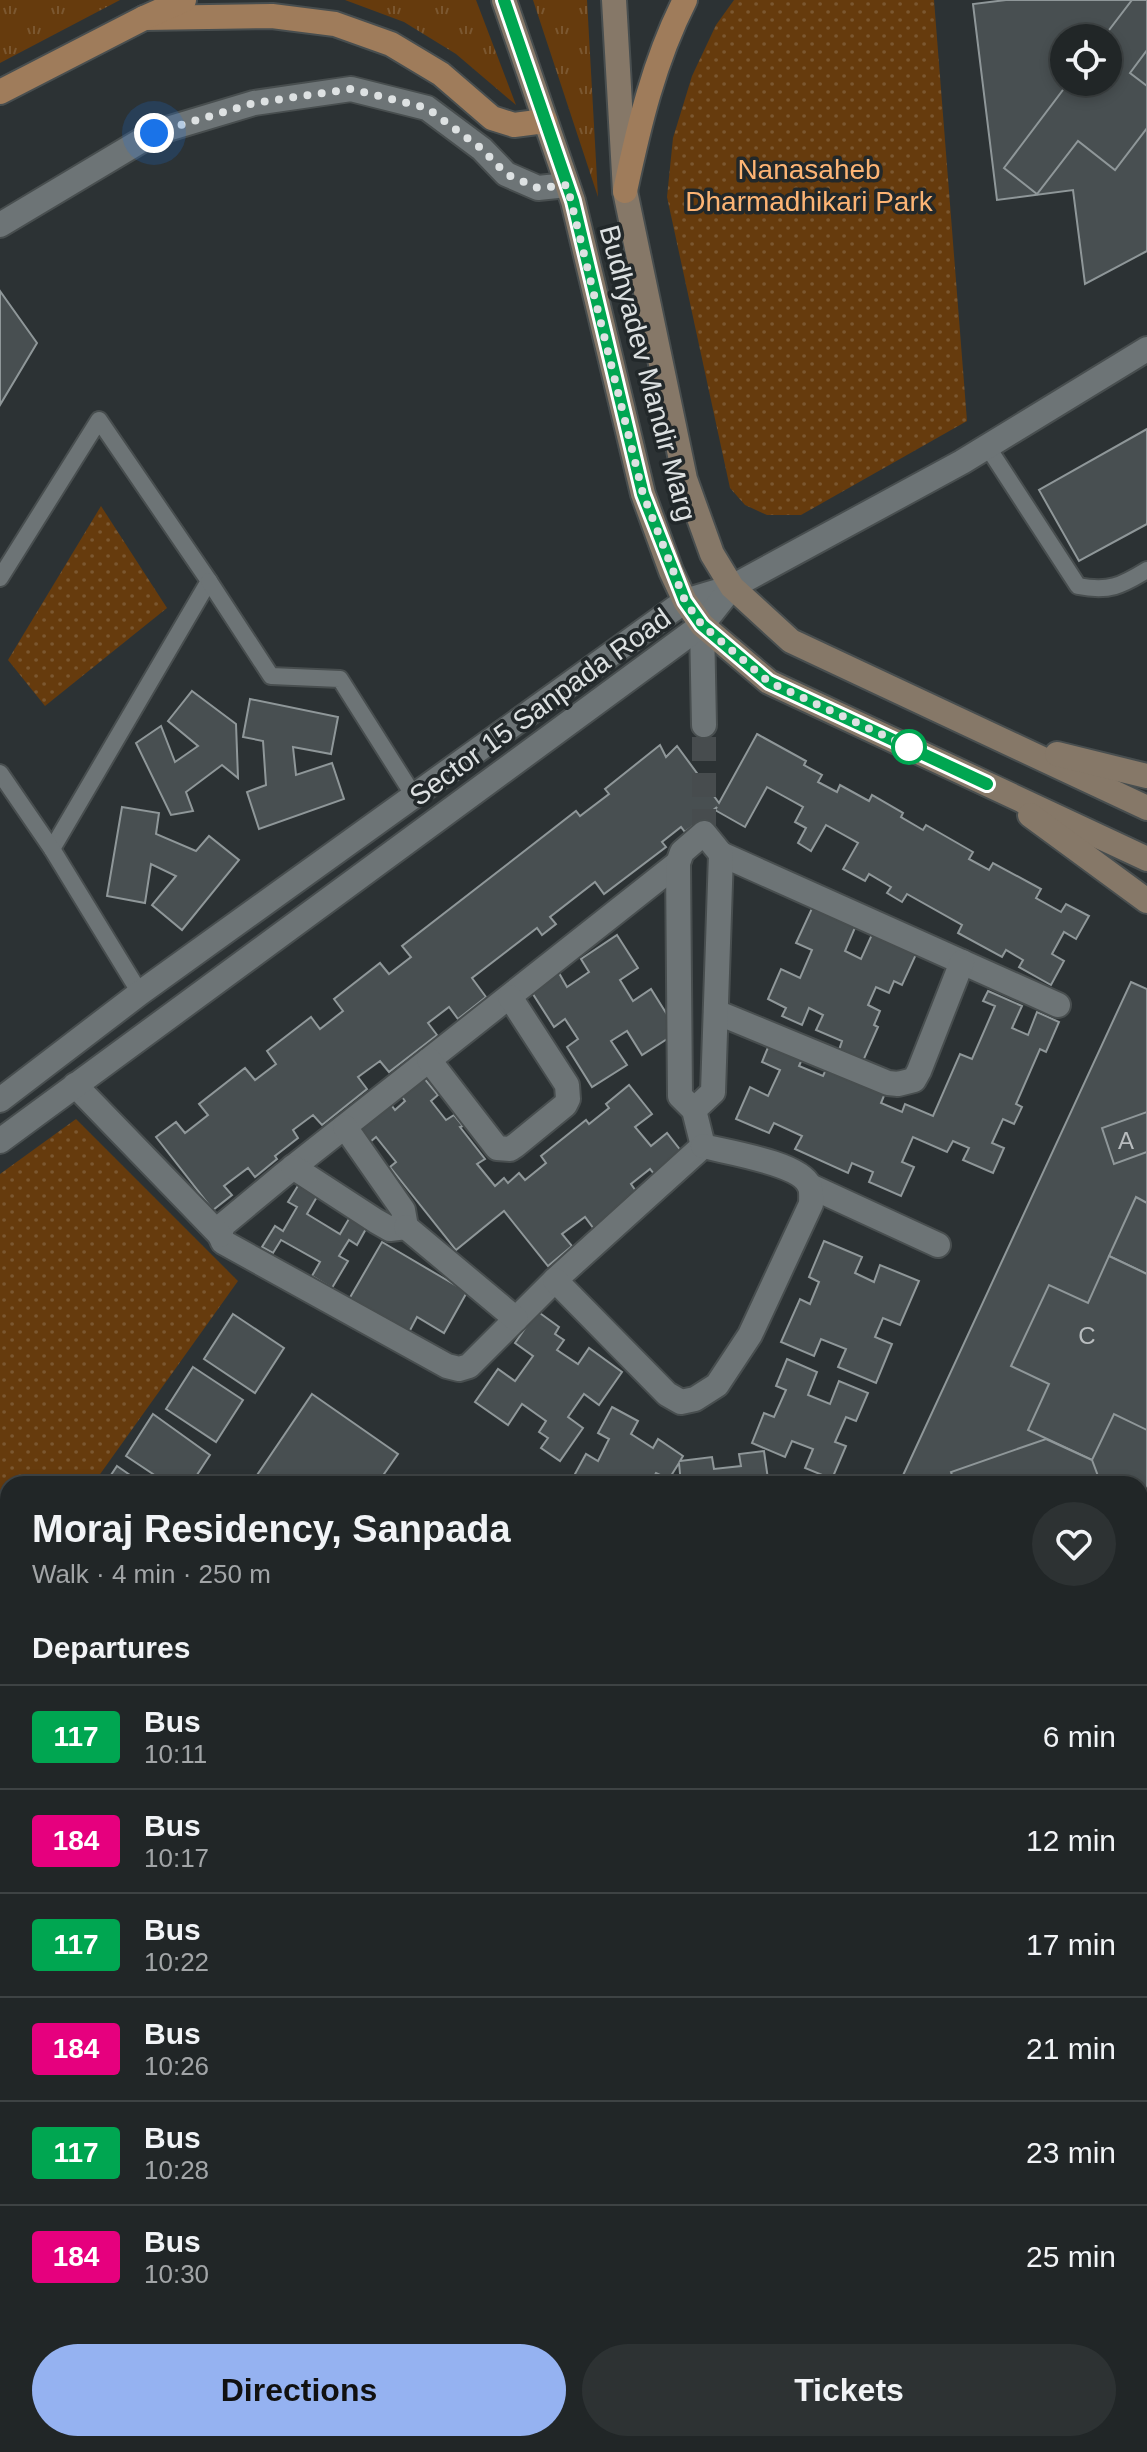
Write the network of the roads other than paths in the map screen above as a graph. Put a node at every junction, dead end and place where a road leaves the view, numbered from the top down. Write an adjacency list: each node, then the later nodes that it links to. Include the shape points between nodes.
1 (184, 0): 5 (main road)
2 (504, 0): 7 (main road, Budhyadev Mandir Marg)
3 (614, 0): 9 (main road, Budhyadev Mandir Marg)
4 (685, 0): 9 (main road, via 661,49)
5 (144, 18): 6 (main road); 7 (main road, via 272,16 335,24 391,44 441,74 492,118 514,125)
6 (0, 92)
7 (545, 121): 8 (main road, Budhyadev Mandir Marg)
8 (567, 185): 10 (street, via 538,188 506,174 427,108 351,89 254,103 154,133); 17 (main road, Budhyadev Mandir Marg, via 643,494)
9 (625, 191): 16 (main road, Budhyadev Mandir Marg, via 685,479 712,554)
10 (0, 225)
11 (1147, 350): 12 (street)
12 (987, 446): 13 (lane, via 1078,586 1101,590 1125,584); 16 (street)
13 (1147, 570)
14 (0, 578): 15 (lane, via 99,420)
15 (209, 581): 24 (lane, via 271,676 340,679); 26 (lane)
16 (732, 587): 17 (street, Sector 15 Sanpada Road); 18 (street, Sector 15 Sanpada Road); 20 (main road, Budhyadev Mandir Marg, via 791,641)
17 (685, 601): 18 (main road, Budhyadev Mandir Marg); 24 (street, Sector 15 Sanpada Road)
18 (702, 625): 19 (street); 23 (main road, Budhyadev Mandir Marg, via 769,682); 37 (street, Sector 15 Sanpada Road)
19 (704, 725)
20 (1008, 742): 22 (main road); 25 (main road)
21 (0, 773): 26 (lane)
22 (1147, 776)
23 (987, 784): 28 (main road); 30 (main road)
24 (414, 796): 32 (street, Sector 15 Sanpada Road)
25 (1147, 808)
26 (52, 849): 32 (lane)
27 (721, 854): 29 (street, via 704,833 682,852); 31 (street); 35 (street)
28 (1147, 859)
29 (678, 863): 33 (street); 39 (street, via 680,1096)
30 (1147, 901)
31 (962, 962): 34 (street); 35 (street, via 919,1071 908,1083 888,1083)
32 (140, 993): 38 (street, Sector 15 Sanpada Road)
33 (510, 997): 36 (street); 36 (street, via 569,1092 565,1105 516,1145 497,1148)
34 (1058, 1005)
35 (716, 1012): 39 (street, via 713,1092)
36 (429, 1060): 40 (street)
37 (75, 1085): 41 (street, Sector 15 Sanpada Road); 46 (street)
38 (0, 1100)
39 (694, 1110): 42 (street)
40 (345, 1127): 43 (street); 45 (street, via 403,1210)
41 (0, 1141)
42 (703, 1146): 44 (street, via 784,1167); 48 (street)
43 (293, 1167): 45 (street, via 390,1229); 46 (street, via 223,1225)
44 (810, 1186): 47 (street); 48 (street, via 811,1204 750,1335 717,1385 695,1399 681,1402 667,1394)
45 (406, 1227): 49 (street)
46 (220, 1235): 49 (street, via 223,1242 447,1366 469,1366)
47 (938, 1245)
48 (555, 1280): 49 (street)
49 (516, 1319)

